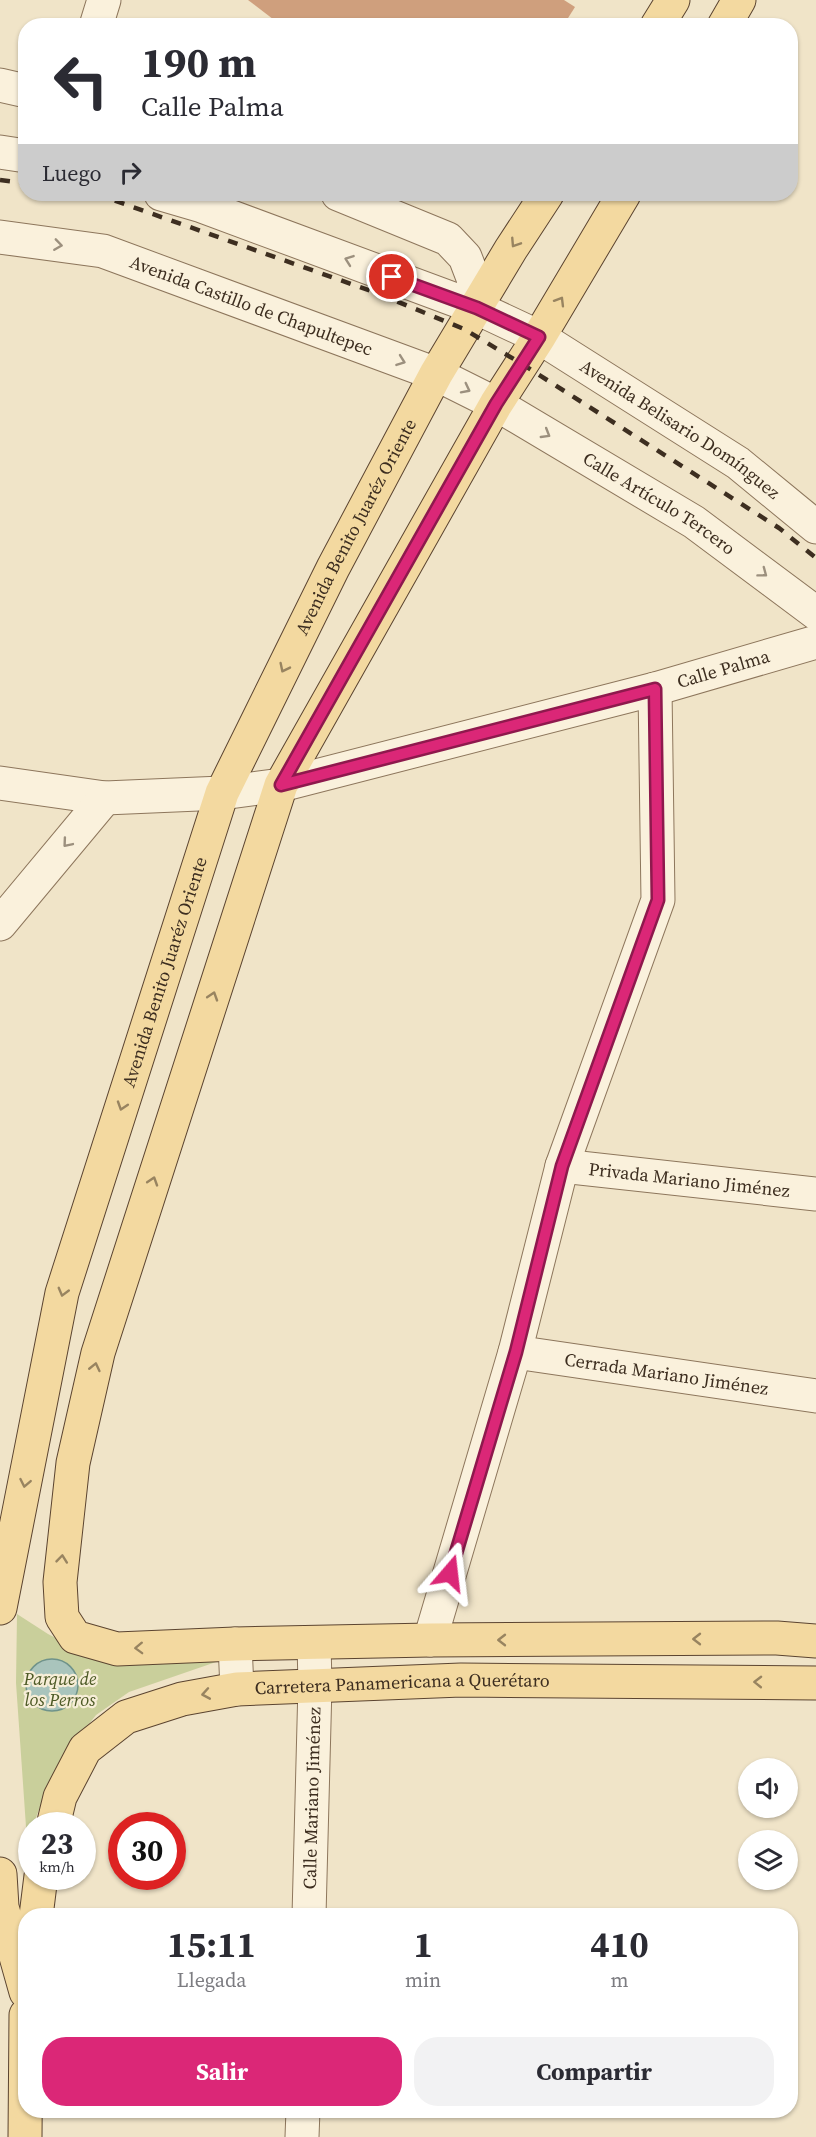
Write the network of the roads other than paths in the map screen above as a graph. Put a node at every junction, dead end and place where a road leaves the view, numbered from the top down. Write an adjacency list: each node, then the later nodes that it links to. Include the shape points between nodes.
1 (104, 0): 4 (street)
2 (673, 0): 5 (main road)
3 (739, 0): 6 (main road)
4 (98, 18)
5 (662, 18)
6 (729, 18)
7 (0, 85): 8 (street)
8 (18, 89)
9 (0, 152): 10 (street)
10 (18, 155)
11 (185, 201): 16 (street, one-way to 11)
12 (355, 201): 16 (street, via 448,239 465,257)
13 (542, 201): 16 (main road, Avenida Benito Juaréz Oriente, one-way to 16)
14 (620, 201): 17 (main road, one-way to 14)
15 (0, 237): 18 (street, Avenida Castillo de Chapultepec, one-way to 18, via 103,251)
16 (477, 308): 17 (street); 18 (main road, Avenida Benito Juaréz Oriente)
17 (539, 337): 19 (main road); 20 (street, Avenida Belisario Domínguez, via 738,463)
18 (436, 374): 19 (street, Avenida Castillo de Chapultepec, one-way to 19); 26 (main road, Avenida Benito Juaréz Oriente, one-way to 26, via 333,568)
19 (496, 404): 21 (street, Calle Artículo Tercero, one-way to 21, via 694,522); 25 (main road)
20 (816, 527)
21 (816, 613)
22 (816, 642): 23 (street, Calle Palma)
23 (655, 689): 25 (street, Calle Palma); 29 (street, via 658,900)
24 (0, 783): 27 (street, Calle Palma)
25 (281, 785): 26 (street, Calle Palma); 38 (main road, one-way to 25, via 117,1649 75,1637 62,1617 60,1582 73,1463 98,1353)
26 (222, 793): 27 (street, Calle Palma); 33 (main road, Avenida Benito Juaréz Oriente, one-way to 33, via 63,1293)
27 (105, 798): 28 (street, one-way to 28)
28 (0, 924)
29 (562, 1166): 30 (street, Privada Mariano Jiménez); 31 (street)
30 (816, 1194)
31 (516, 1352): 32 (street, Cerrada Mariano Jiménez); 35 (street)
32 (816, 1396)
33 (0, 1608)
34 (777, 1638): 35 (main road, one-way to 35); 36 (main road); 39 (street)
35 (430, 1640): 37 (main road)
36 (816, 1641)
37 (314, 1643): 38 (main road); 41 (street, Calle Mariano Jiménez)
38 (235, 1644): 42 (street)
39 (816, 1651)
40 (816, 1683): 41 (main road, Carretera Panamericana a Querétaro, one-way to 41, via 461,1680)
41 (315, 1685): 42 (main road, Carretera Panamericana a Querétaro); 48 (street, Calle Mariano Jiménez)
42 (237, 1689): 43 (main road, Carretera Panamericana a Querétaro, one-way to 43, via 182,1699 126,1717 86,1749 60,1797)
43 (56, 1812)
44 (0, 1874): 46 (main road)
45 (39, 1890): 47 (main road)
46 (1, 1907): 49 (main road)
47 (37, 1908)
48 (309, 1908)
49 (18, 1965)
50 (25, 2118): 52 (main road)
51 (303, 2118): 53 (street)
52 (25, 2137)
53 (302, 2137)

